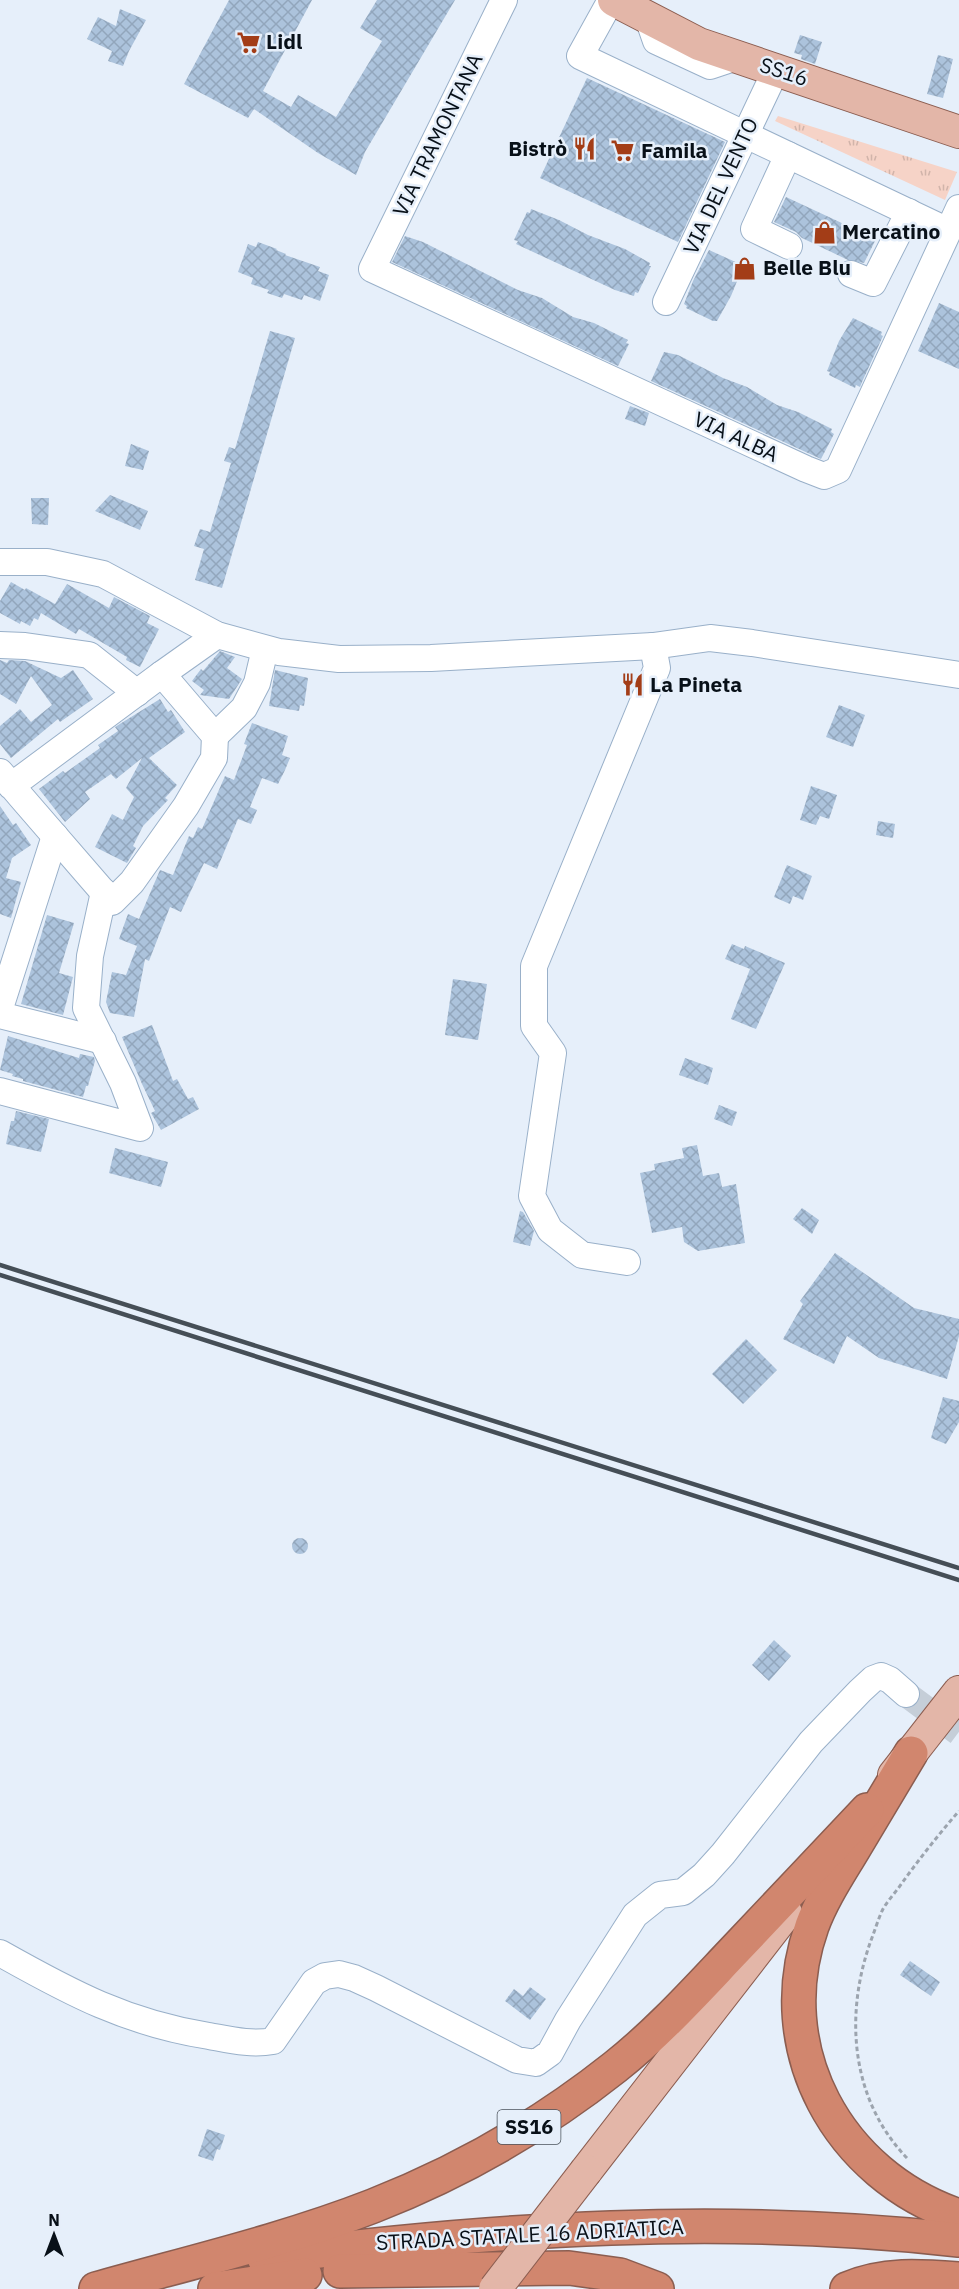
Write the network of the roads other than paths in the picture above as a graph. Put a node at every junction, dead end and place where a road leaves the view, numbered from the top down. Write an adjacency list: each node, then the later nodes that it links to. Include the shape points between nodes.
1 (504, 0): 11 (street, VIA TRAMONTANA)
2 (613, 0): 3 (main road, SS16, via 699,44); 5 (street, via 580,56)
3 (776, 70): 4 (main road, SS16); 5 (street, VIA DEL VENTO)
4 (959, 132)
5 (746, 134): 6 (street); 13 (street, VIA DEL VENTO)
6 (788, 155): 8 (street); 10 (street, via 754,229)
7 (959, 208): 9 (street, VIA ALBA)
8 (909, 212): 9 (street); 12 (street, via 873,283)
9 (948, 231): 11 (street, VIA ALBA, via 838,470 824,476)
10 (789, 246)
11 (372, 269)
12 (851, 274)
13 (666, 302)
14 (0, 562): 15 (street, via 47,562 103,573)
15 (217, 635): 18 (street); 19 (street)
16 (0, 645): 21 (street, via 89,656)
17 (654, 646): 18 (street, via 339,659); 20 (street, via 710,638); 30 (street, via 657,668 534,966 534,1026 553,1053 532,1197 550,1230 582,1255)
18 (265, 649): 22 (street, via 257,683 244,708)
19 (162, 674): 21 (street); 22 (street)
20 (959, 675)
21 (137, 693): 23 (street)
22 (215, 736): 25 (street, via 214,758 158,848 112,902)
23 (6, 779): 24 (street)
24 (55, 836): 25 (street); 26 (street)
25 (104, 892): 28 (street, via 90,956 86,1008)
26 (0, 1008)
27 (0, 1015): 28 (street)
28 (103, 1041): 29 (street, via 140,1128)
29 (0, 1091)
30 (627, 1262)
31 (959, 1692): 33 (main road)
32 (906, 1694): 35 (street, via 880,1677 860,1691 811,1742 704,1875 683,1892 660,1895 635,1916 550,2053 536,2063 517,2060 376,1988 339,1974 314,1982 273,2041 246,2043 165,2028 119,2014)
33 (912, 1753): 34 (main road); 36 (highway, via 816,1917 803,1965 801,2025 818,2092 848,2141 903,2190)
34 (867, 1810): 41 (highway, SS16, via 705,1982 632,2053 521,2133 454,2170 371,2206 294,2233); 44 (main road, bridge)
35 (0, 1953)
36 (959, 2216)
37 (959, 2240): 42 (highway, STRADA STATALE 16 ADRIATICA, via 709,2225 573,2229 443,2237 322,2251 201,2269)
38 (959, 2263): 39 (highway, STRADA STATALE 16 ADRIATICA, via 863,2254 688,2248 492,2256)
39 (340, 2271): 43 (highway, STRADA STATALE 16 ADRIATICA); 45 (highway, via 569,2268 620,2275)
40 (959, 2279): 46 (highway, via 897,2277)
41 (96, 2289)
42 (104, 2289)
43 (215, 2289)
44 (495, 2289)
45 (657, 2289)
46 (847, 2289)

